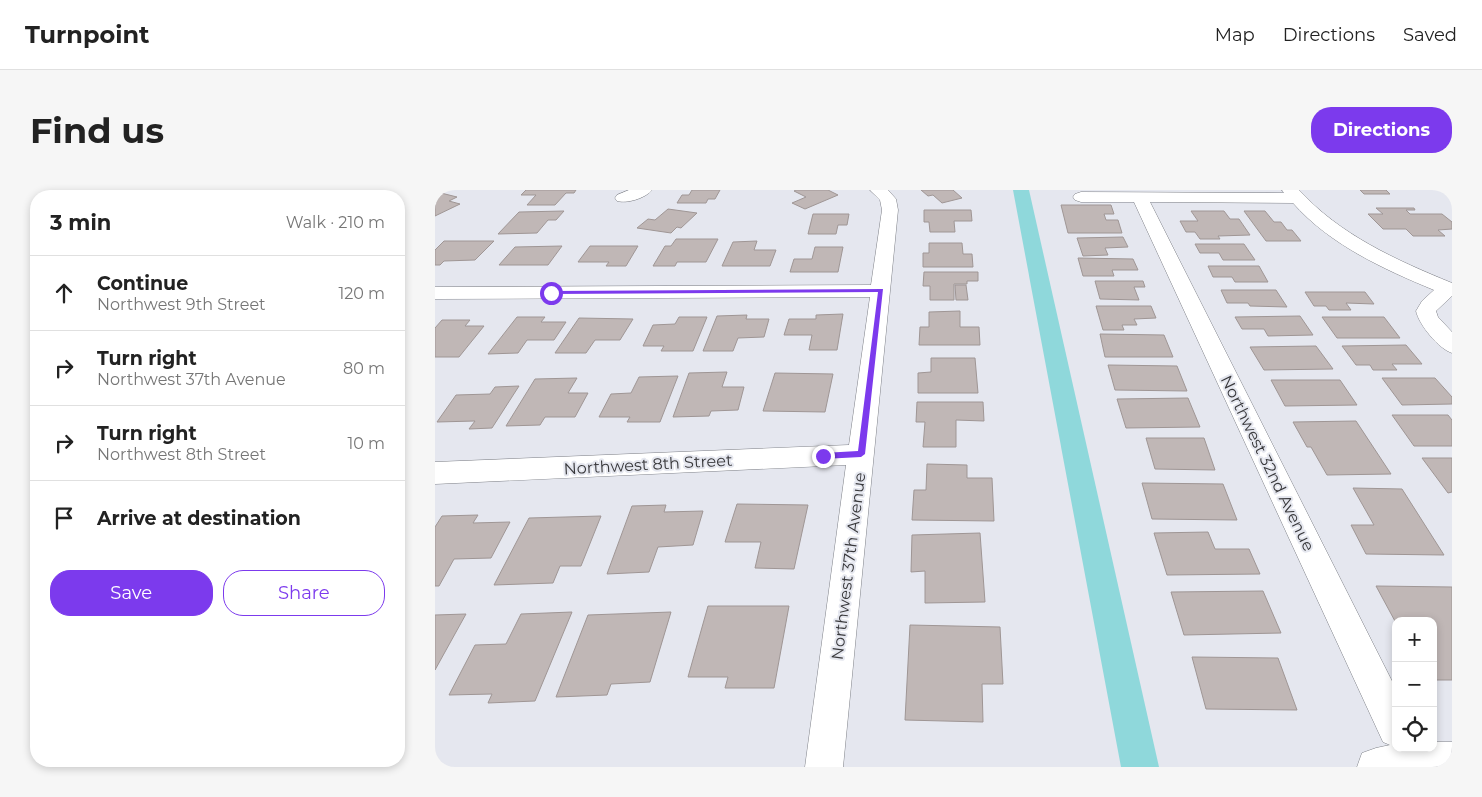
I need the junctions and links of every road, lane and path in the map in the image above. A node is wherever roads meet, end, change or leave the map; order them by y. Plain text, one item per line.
1 (644, 190) edge
2 (878, 190) edge
3 (1293, 194) edge
4 (1081, 197) dead end
5 (623, 198) dead end
6 (1140, 198) junction
7 (1450, 289) edge
8 (881, 291) junction
9 (435, 293) edge
10 (1452, 346) edge
11 (861, 454) junction
12 (435, 473) edge
13 (1392, 740) edge
14 (1402, 752) edge
15 (1452, 761) edge
16 (824, 767) edge

1 - 5 street
2 - 8 street, Northwest 37th Avenue
3 - 6 street
3 - 7 street
4 - 6 street
6 - 13 street, Northwest 32nd Avenue
7 - 10 street
8 - 9 street
8 - 11 street, Northwest 37th Avenue
11 - 12 street, Northwest 8th Street
11 - 16 street, Northwest 37th Avenue
14 - 15 street

